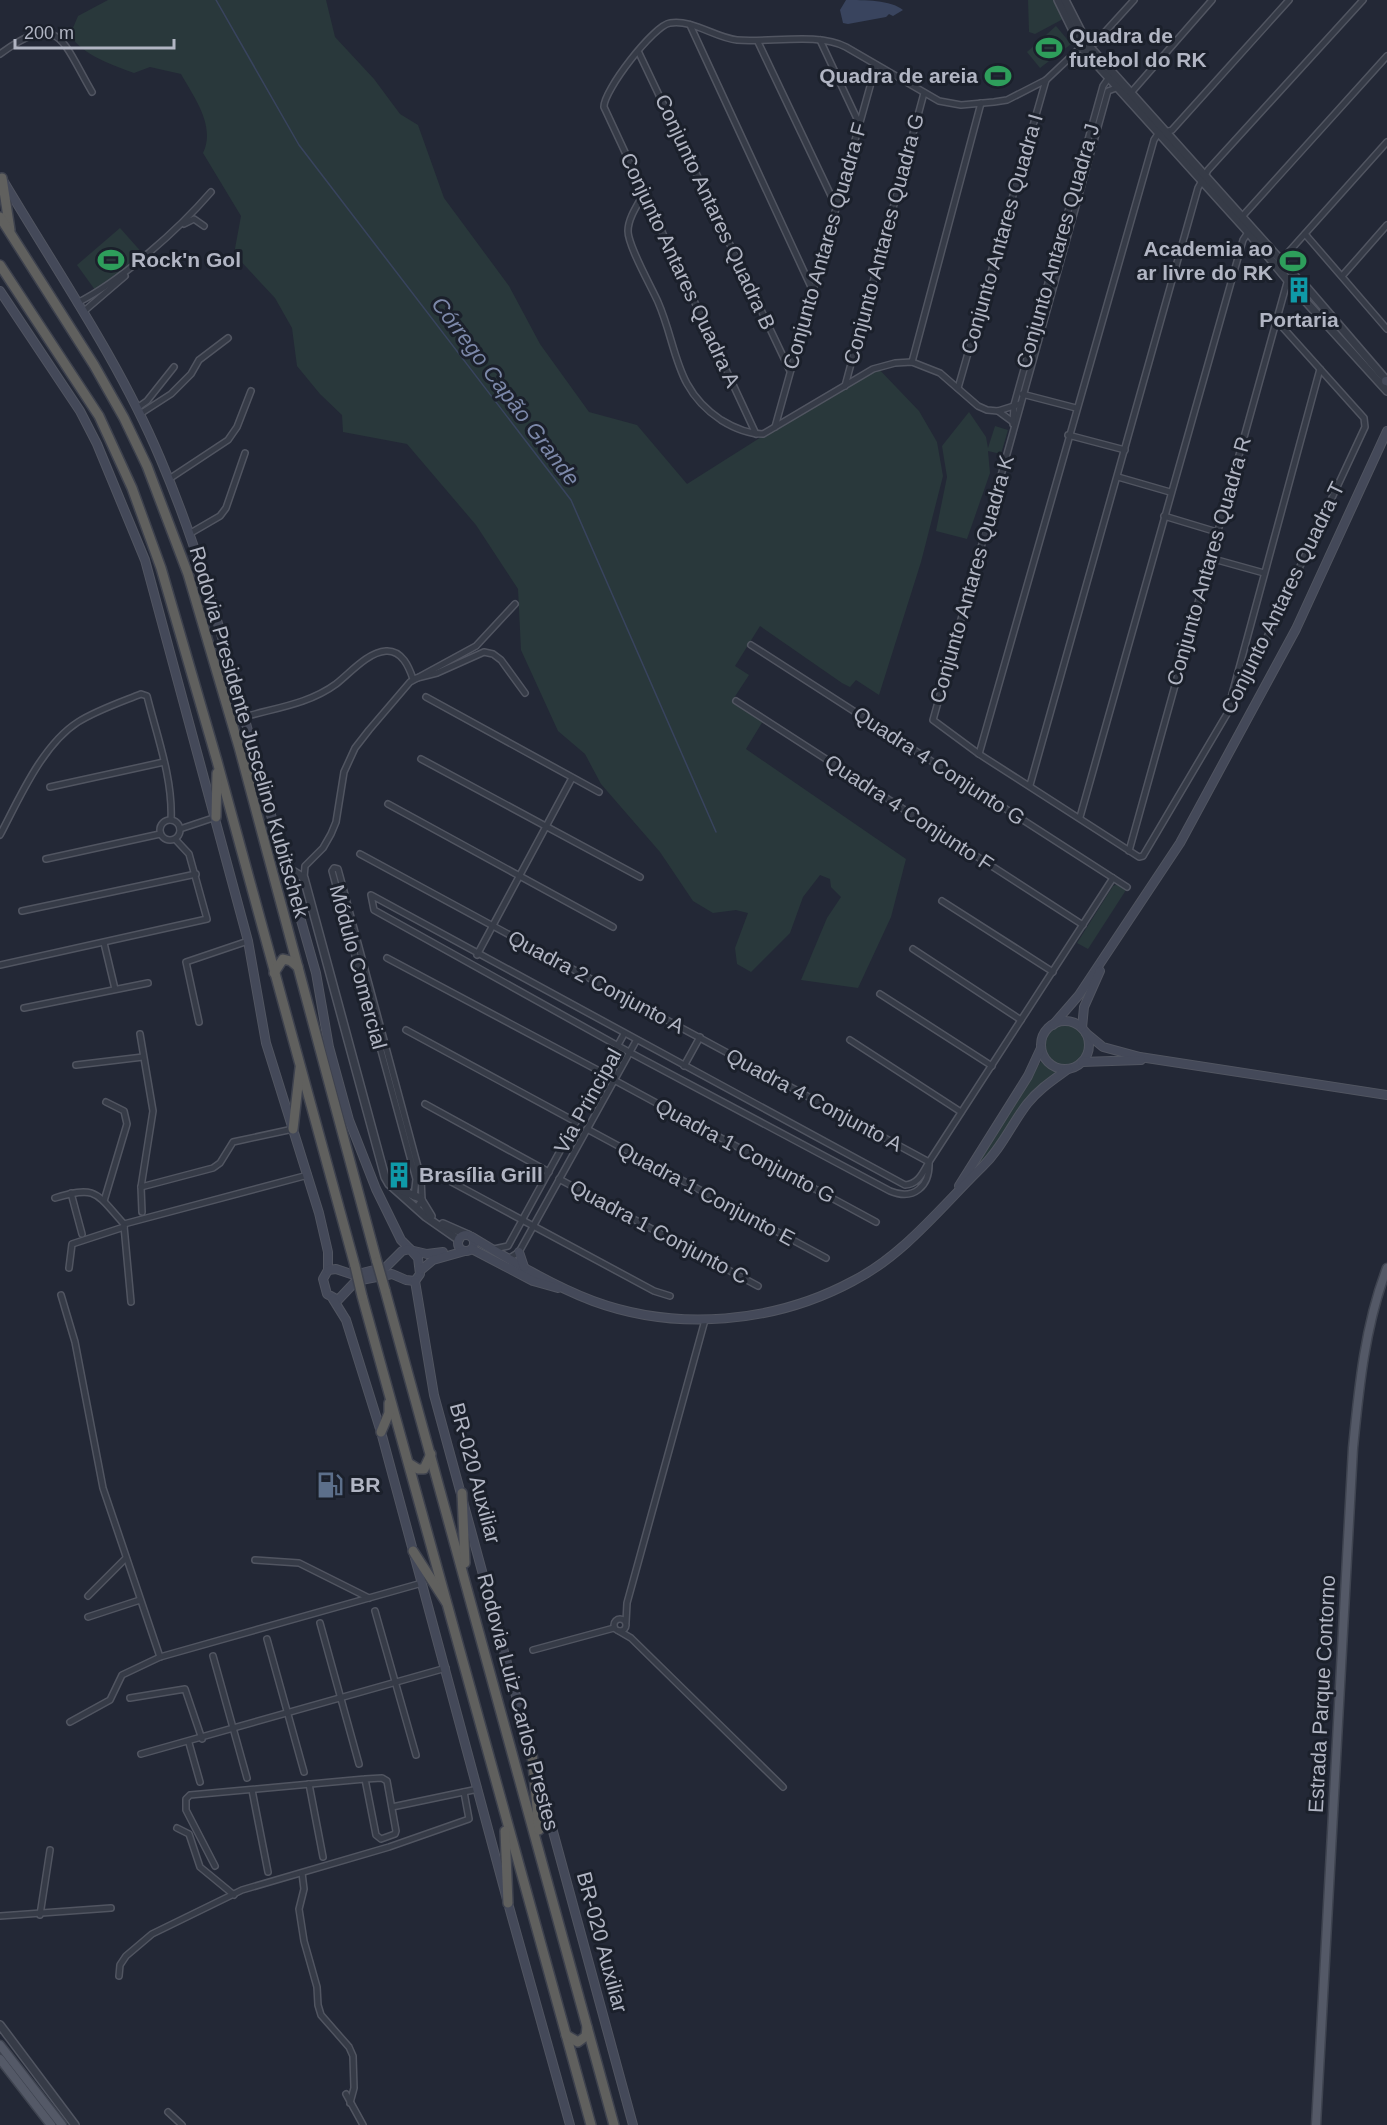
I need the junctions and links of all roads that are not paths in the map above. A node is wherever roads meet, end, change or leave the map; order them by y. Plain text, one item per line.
1 (1134, 0) edge
2 (1212, 0) edge
3 (1289, 0) edge
4 (1363, 0) edge
5 (1061, 1) edge
6 (690, 25) junction
7 (820, 40) junction
8 (758, 42) junction
9 (1084, 46) junction
10 (639, 52) junction
11 (0, 54) edge
12 (1387, 56) edge
13 (876, 65) junction
14 (1110, 76) junction
15 (1046, 80) junction
16 (1116, 88) junction
17 (92, 92) dead end
18 (924, 93) junction
19 (1129, 96) junction
20 (981, 104) junction
21 (859, 123) junction
22 (1161, 132) junction
23 (1387, 142) edge
24 (1084, 168) junction
25 (1, 177) edge
26 (1203, 178) junction
27 (211, 192) dead end
28 (644, 193) junction
29 (836, 206) junction
30 (0, 217) edge
31 (1240, 219) junction
32 (1387, 225) edge
33 (204, 226) dead end
34 (1250, 229) junction
35 (1305, 234) junction
36 (11, 236) junction
37 (1279, 263) junction
38 (0, 265) edge
39 (1343, 275) junction
40 (1291, 276) junction
41 (812, 289) junction
42 (0, 291) edge
43 (77, 303) junction
44 (1323, 307) junction
45 (83, 312) junction
46 (1316, 313) junction
47 (1329, 314) junction
48 (1379, 318) junction
49 (1387, 319) edge
50 (1322, 320) junction
51 (1277, 321) junction
52 (1386, 327) edge
53 (228, 338) dead end
54 (1359, 354) junction
55 (912, 362) junction
56 (174, 367) dead end
57 (1320, 369) junction
58 (790, 371) junction
59 (1387, 381) edge
60 (845, 386) junction
61 (958, 388) junction
62 (251, 391) dead end
63 (1387, 392) edge
64 (1020, 393) junction
65 (1017, 405) junction
66 (1076, 408) junction
67 (138, 411) junction
68 (998, 411) junction
69 (1014, 423) junction
70 (775, 428) junction
71 (1387, 431) edge
72 (756, 434) junction
73 (1068, 435) junction
74 (1387, 439) edge
75 (1125, 450) junction
76 (245, 453) dead end
77 (1377, 455) junction
78 (1118, 477) junction
79 (169, 479) junction
80 (1170, 492) junction
81 (1164, 516) junction
82 (1217, 532) junction
83 (189, 534) junction
84 (1210, 558) junction
85 (1264, 573) junction
86 (514, 604) dead end
87 (751, 645) dead end
88 (1236, 675) junction
89 (413, 679) junction
90 (1247, 680) junction
91 (525, 693) dead end
92 (426, 697) dead end
93 (736, 700) dead end
94 (1226, 716) junction
95 (244, 717) junction
96 (239, 747) junction
97 (979, 754) junction
98 (421, 759) dead end
99 (217, 761) junction
100 (164, 762) junction
101 (572, 778) junction
102 (1030, 785) junction
103 (50, 787) dead end
104 (599, 792) dead end
105 (388, 804) dead end
106 (270, 811) junction
107 (216, 817) junction
108 (1080, 817) junction
109 (171, 820) junction
110 (546, 827) junction
111 (180, 829) junction
112 (160, 834) junction
113 (0, 836) edge
114 (175, 839) junction
115 (1129, 851) junction
116 (360, 854) dead end
117 (46, 859) dead end
118 (286, 867) junction
119 (196, 874) junction
120 (519, 877) junction
121 (640, 877) dead end
122 (304, 878) junction
123 (1113, 878) junction
124 (1127, 887) dead end
125 (942, 901) dead end
126 (22, 911) dead end
127 (1083, 925) junction
128 (492, 926) junction
129 (613, 927) dead end
130 (248, 941) junction
131 (104, 943) junction
132 (359, 945) junction
133 (461, 946) junction
134 (1113, 946) junction
135 (352, 947) junction
136 (913, 949) dead end
137 (477, 955) junction
138 (455, 957) junction
139 (387, 958) dead end
140 (326, 959) junction
141 (0, 965) edge
142 (298, 967) junction
143 (1053, 972) junction
144 (274, 973) junction
145 (316, 973) junction
146 (148, 983) dead end
147 (115, 990) junction
148 (880, 994) dead end
149 (561, 1000) junction
150 (372, 1006) junction
151 (24, 1008) dead end
152 (555, 1011) junction
153 (1021, 1020) junction
154 (199, 1022) dead end
155 (1053, 1025) junction
156 (406, 1030) dead end
157 (1084, 1031) junction
158 (140, 1034) dead end
159 (624, 1034) junction
160 (699, 1037) junction
161 (850, 1040) dead end
162 (636, 1041) junction
163 (618, 1045) junction
164 (1041, 1048) junction
165 (630, 1052) junction
166 (612, 1055) junction
167 (143, 1057) junction
168 (1161, 1060) junction
169 (300, 1062) junction
170 (624, 1062) junction
171 (1082, 1062) junction
172 (76, 1065) dead end
173 (684, 1066) junction
174 (992, 1066) junction
175 (1068, 1069) junction
176 (603, 1073) junction
177 (696, 1073) junction
178 (614, 1080) junction
179 (690, 1084) junction
180 (1368, 1093) junction
181 (1387, 1095) edge
182 (1387, 1100) edge
183 (106, 1102) dead end
184 (425, 1104) dead end
185 (581, 1112) junction
186 (961, 1112) junction
187 (593, 1118) junction
188 (576, 1122) junction
189 (293, 1129) junction
190 (587, 1129) junction
191 (560, 1151) junction
192 (572, 1157) junction
193 (853, 1158) junction
194 (929, 1162) junction
195 (848, 1169) junction
196 (549, 1172) junction
197 (309, 1174) junction
198 (418, 1179) junction
199 (446, 1179) dead end
200 (559, 1179) junction
201 (141, 1186) junction
202 (393, 1188) junction
203 (71, 1193) junction
204 (415, 1194) junction
205 (55, 1198) dead end
206 (950, 1198) junction
207 (422, 1200) junction
208 (104, 1202) junction
209 (414, 1205) junction
210 (142, 1212) dead end
211 (522, 1221) junction
212 (876, 1222) dead end
213 (124, 1226) junction
214 (533, 1227) junction
215 (82, 1233) dead end
216 (470, 1236) junction
217 (464, 1246) junction
218 (491, 1249) junction
219 (412, 1250) junction
220 (519, 1252) junction
221 (826, 1258) dead end
222 (508, 1259) junction
223 (499, 1262) junction
224 (524, 1267) junction
225 (69, 1268) dead end
226 (1387, 1268) edge
227 (328, 1270) junction
228 (421, 1270) junction
229 (415, 1281) junction
230 (758, 1286) dead end
231 (385, 1290) joint
232 (571, 1291) junction
233 (61, 1295) dead end
234 (362, 1296) joint
235 (670, 1296) dead end
236 (333, 1299) junction
237 (131, 1302) dead end
238 (705, 1320) junction
239 (388, 1389) junction
240 (381, 1432) junction
241 (431, 1454) junction
242 (410, 1464) junction
243 (462, 1493) junction
244 (413, 1551) junction
245 (126, 1558) junction
246 (255, 1560) dead end
247 (466, 1581) junction
248 (422, 1583) junction
249 (88, 1596) dead end
250 (369, 1598) junction
251 (140, 1600) junction
252 (627, 1604) junction
253 (450, 1610) junction
254 (375, 1611) dead end
255 (88, 1617) dead end
256 (616, 1620) junction
257 (320, 1623) dead end
258 (626, 1624) junction
259 (617, 1629) junction
260 (631, 1638) junction
261 (267, 1640) dead end
262 (533, 1650) dead end
263 (213, 1656) dead end
264 (160, 1657) junction
265 (446, 1668) junction
266 (397, 1683) junction
267 (130, 1698) dead end
268 (341, 1699) junction
269 (288, 1714) junction
270 (70, 1722) dead end
271 (233, 1729) junction
272 (202, 1738) junction
273 (189, 1743) junction
274 (532, 1753) junction
275 (141, 1754) dead end
276 (416, 1755) dead end
277 (359, 1764) dead end
278 (304, 1772) dead end
279 (247, 1778) dead end
280 (365, 1779) junction
281 (200, 1782) dead end
282 (309, 1784) junction
283 (783, 1787) dead end
284 (478, 1789) junction
285 (252, 1790) junction
286 (464, 1792) junction
287 (392, 1807) junction
288 (504, 1814) junction
289 (177, 1828) dead end
290 (50, 1850) dead end
291 (541, 1854) junction
292 (323, 1857) dead end
293 (215, 1866) dead end
294 (268, 1872) dead end
295 (302, 1873) junction
296 (234, 1894) junction
297 (508, 1904) junction
298 (111, 1908) dead end
299 (40, 1915) junction
300 (0, 1916) edge
301 (119, 1976) dead end
302 (588, 2024) junction
303 (0, 2025) edge
304 (566, 2035) junction
305 (0, 2044) edge
306 (0, 2059) edge
307 (346, 2094) dead end
308 (350, 2103) junction
309 (168, 2112) dead end
310 (51, 2125) edge
311 (62, 2125) edge
312 (75, 2125) edge
313 (182, 2125) edge
314 (363, 2125) edge
315 (570, 2125) edge
316 (591, 2125) edge
317 (614, 2125) edge
318 (633, 2125) edge
319 (1316, 2125) edge

1 - 9 street
2 - 19 street
3 - 22 street
4 - 26 street
5 - 9 street
6 - 8 street
6 - 10 street
6 - 41 street
7 - 8 street
7 - 13 street
7 - 21 street
8 - 29 street
9 - 14 street
9 - 15 street
10 - 28 street, Conjunto Antares Quadra A
10 - 58 street, Conjunto Antares Quadra B
11 - 17 street
12 - 31 street
13 - 18 street
13 - 21 street, Conjunto Antares Quadra F
14 - 16 street
14 - 19 street
14 - 24 street, Conjunto Antares Quadra J
15 - 20 street
15 - 61 street, Conjunto Antares Quadra I
16 - 19 street
16 - 24 street, Conjunto Antares Quadra J
18 - 20 street
18 - 60 street, Conjunto Antares Quadra G
19 - 22 street
20 - 55 street
21 - 29 street, Conjunto Antares Quadra F
22 - 26 street
22 - 66 street
23 - 35 street
24 - 64 street, Conjunto Antares Quadra J
25 - 36 highway
25 - 43 main road
26 - 31 street
26 - 75 street
27 - 43 street
28 - 72 street, Conjunto Antares Quadra A
28 - 72 street
29 - 41 street, Conjunto Antares Quadra F
30 - 36 highway, Rodovia Presidente Juscelino Kubitschek
31 - 34 street
32 - 39 street
33 - 45 street
34 - 37 street
34 - 80 street
35 - 37 street
35 - 39 street
36 - 96 highway, Rodovia Presidente Juscelino Kubitschek
37 - 40 street
38 - 99 highway, Rodovia Presidente Juscelino Kubitschek
39 - 48 street
40 - 44 street
40 - 46 street
40 - 51 street, Conjunto Antares Quadra R
41 - 58 street, Conjunto Antares Quadra F
42 - 107 main road
43 - 45 main road
44 - 46 street
44 - 47 street
45 - 67 main road
46 - 50 street
47 - 50 street
47 - 54 street
48 - 49 street
48 - 52 street
50 - 54 street
51 - 57 street
51 - 82 street, Conjunto Antares Quadra R
53 - 67 street
54 - 59 street
54 - 63 street
55 - 60 street
55 - 61 street
56 - 67 street
57 - 85 street
57 - 90 street, Conjunto Antares Quadra T
58 - 70 street, Conjunto Antares Quadra F
60 - 70 street
61 - 68 street
62 - 79 street
64 - 65 street, Conjunto Antares Quadra J
64 - 66 street
65 - 68 street
65 - 69 street, Conjunto Antares Quadra J
66 - 73 street
67 - 79 main road
68 - 69 street
69 - 97 street, Conjunto Antares Quadra K
70 - 72 street
71 - 77 main road
73 - 75 street
73 - 97 street
74 - 77 main road
75 - 78 street
76 - 83 street
77 - 134 main road
78 - 80 street
78 - 102 street
79 - 83 main road
80 - 81 street
81 - 82 street
81 - 108 street
82 - 84 street, Conjunto Antares Quadra R
83 - 95 main road
84 - 85 street
84 - 115 street, Conjunto Antares Quadra R
85 - 88 street
86 - 89 street
87 - 123 street, Quadra 4 Conjunto G
88 - 90 street
88 - 94 street
89 - 91 street
89 - 95 street
89 - 122 street
90 - 94 street, Conjunto Antares Quadra T
92 - 101 street
93 - 127 street, Quadra 4 Conjunto F
94 - 115 street, Conjunto Antares Quadra T
95 - 106 main road
96 - 106 highway
96 - 142 highway, Rodovia Presidente Juscelino Kubitschek
97 - 102 street
98 - 110 street
99 - 107 highway
99 - 144 highway, Rodovia Presidente Juscelino Kubitschek
100 - 103 street
100 - 109 street
100 - 113 street
101 - 104 street
101 - 110 street
102 - 108 street
105 - 120 street
106 - 118 main road
107 - 111 street
107 - 130 main road
108 - 115 street
109 - 111 street
109 - 112 street
110 - 120 street
110 - 121 street
111 - 114 street
112 - 114 street
112 - 117 street
114 - 119 street
116 - 128 street, Quadra 2 Conjunto A
118 - 122 street, Módulo Comercial
118 - 145 main road
119 - 126 street
119 - 131 street
120 - 128 street
120 - 129 street
122 - 140 street, Módulo Comercial
123 - 124 street, Quadra 4 Conjunto G
123 - 127 street
125 - 143 street
127 - 143 street
128 - 137 street
128 - 160 street, Quadra 2 Conjunto A
130 - 154 street
130 - 189 main road
131 - 141 street
131 - 147 street
132 - 135 street
132 - 135 street, Módulo Comercial
132 - 150 street, Módulo Comercial
133 - 137 street
133 - 138 street
133 - 138 street
134 - 155 main road
134 - 157 main road
135 - 150 street, Módulo Comercial
136 - 153 street
137 - 149 street
138 - 152 street
139 - 176 street
140 - 145 street, Módulo Comercial
140 - 202 street, Módulo Comercial
142 - 144 highway
142 - 231 highway, Rodovia Presidente Juscelino Kubitschek, bridge
143 - 153 street
144 - 169 highway, Rodovia Presidente Juscelino Kubitschek
145 - 219 main road
146 - 147 street
147 - 151 street
148 - 174 street
149 - 152 street
149 - 159 street
150 - 198 street, Módulo Comercial
152 - 163 street
153 - 174 street
155 - 157 main road
155 - 164 main road
156 - 188 street
157 - 168 main road
157 - 171 main road
158 - 167 street
159 - 162 street
159 - 163 street, Via Principal
160 - 173 street
160 - 194 street, Quadra 4 Conjunto A
161 - 186 street
162 - 165 street, Via Principal
162 - 173 street
163 - 165 street
163 - 166 street, Via Principal
164 - 175 main road
164 - 206 main road
165 - 170 street, Via Principal
165 - 179 street
166 - 170 street
166 - 176 street, Via Principal
167 - 172 street
167 - 201 street
168 - 171 main road
168 - 180 main road
169 - 189 highway
169 - 234 highway, Rodovia Presidente Juscelino Kubitschek, bridge
170 - 178 street, Via Principal
171 - 175 main road
173 - 177 street
174 - 186 street
175 - 206 main road
176 - 185 street, Via Principal
177 - 179 street
177 - 193 street
178 - 187 street, Via Principal
178 - 212 street, Quadra 1 Conjunto G
179 - 195 street
180 - 181 main road
180 - 182 main road
183 - 208 street
184 - 196 street
185 - 187 street
185 - 188 street, Via Principal
186 - 194 street
187 - 190 street, Via Principal
188 - 191 street, Via Principal
189 - 197 main road
189 - 201 street
190 - 192 street, Via Principal
190 - 221 street, Quadra 1 Conjunto E
191 - 192 street
191 - 196 street, Via Principal
192 - 200 street, Via Principal
193 - 194 street
193 - 195 street
194 - 195 street
196 - 211 street, Via Principal
197 - 213 street
197 - 227 main road
198 - 204 street, Módulo Comercial
198 - 207 street, Módulo Comercial
199 - 211 street
200 - 214 street, Via Principal
200 - 230 street, Quadra 1 Conjunto C
201 - 210 street
202 - 204 street
202 - 209 street, Módulo Comercial
203 - 205 street
203 - 208 street
203 - 215 street
204 - 207 street
204 - 209 street, Módulo Comercial
206 - 238 main road
207 - 209 street
207 - 216 street
208 - 213 street
209 - 217 street, Módulo Comercial
211 - 214 street
211 - 218 street, Via Principal
213 - 225 street
213 - 237 street
214 - 220 street, Via Principal
214 - 235 street
216 - 217 main road
216 - 217 main road
216 - 218 main road
217 - 219 main road
217 - 223 main road
217 - 228 main road
218 - 222 main road
219 - 227 main road
219 - 228 main road
220 - 222 street, Via Principal
220 - 224 main road
222 - 223 main road
222 - 224 main road
223 - 232 main road
224 - 232 main road
226 - 319 main road, Estrada Parque Contorno
227 - 236 main road
228 - 229 main road
229 - 236 main road
229 - 243 main road, BR-020 Auxiliar
231 - 241 highway, Rodovia Luiz Carlos Prestes
232 - 238 main road
233 - 245 street
234 - 239 highway, Rodovia Luiz Carlos Prestes
236 - 240 main road
238 - 252 street
239 - 240 highway
239 - 242 highway, Rodovia Luiz Carlos Prestes
240 - 244 main road
241 - 242 highway
241 - 247 highway, Rodovia Luiz Carlos Prestes
242 - 253 highway, Rodovia Luiz Carlos Prestes
243 - 247 highway
243 - 274 main road, BR-020 Auxiliar
244 - 248 main road
244 - 253 highway
245 - 249 street
245 - 251 street
246 - 250 street
247 - 291 highway, Rodovia Luiz Carlos Prestes
248 - 250 street
248 - 265 main road
250 - 264 street
251 - 255 street
251 - 264 street
252 - 256 street
252 - 258 street
253 - 288 highway, Rodovia Luiz Carlos Prestes
254 - 266 street
256 - 258 street
256 - 259 street
257 - 268 street
258 - 259 street
258 - 260 street
259 - 260 street
259 - 262 street
260 - 283 street
261 - 269 street
263 - 271 street
264 - 270 street
265 - 266 street
265 - 284 main road
266 - 268 street
266 - 276 street
267 - 272 street
268 - 269 street
268 - 277 street
269 - 271 street
269 - 278 street
271 - 272 street
271 - 279 street
272 - 273 street
273 - 275 street
273 - 281 street
274 - 291 highway
274 - 318 main road, BR-020 Auxiliar
280 - 282 street
280 - 287 street
280 - 287 street
282 - 285 street
282 - 292 street
284 - 286 street
284 - 297 main road
285 - 293 street
285 - 294 street
286 - 287 street
286 - 295 street
288 - 297 highway
288 - 304 highway, Rodovia Luiz Carlos Prestes
289 - 296 street
290 - 299 street
291 - 302 highway, Rodovia Luiz Carlos Prestes
295 - 296 street
295 - 308 street
296 - 301 street
297 - 315 main road
298 - 299 street
299 - 300 street
302 - 304 highway
302 - 317 highway, Rodovia Luiz Carlos Prestes
303 - 312 street
304 - 316 highway, Rodovia Luiz Carlos Prestes
305 - 311 main road
306 - 310 main road
307 - 308 street
308 - 314 street
309 - 313 street

